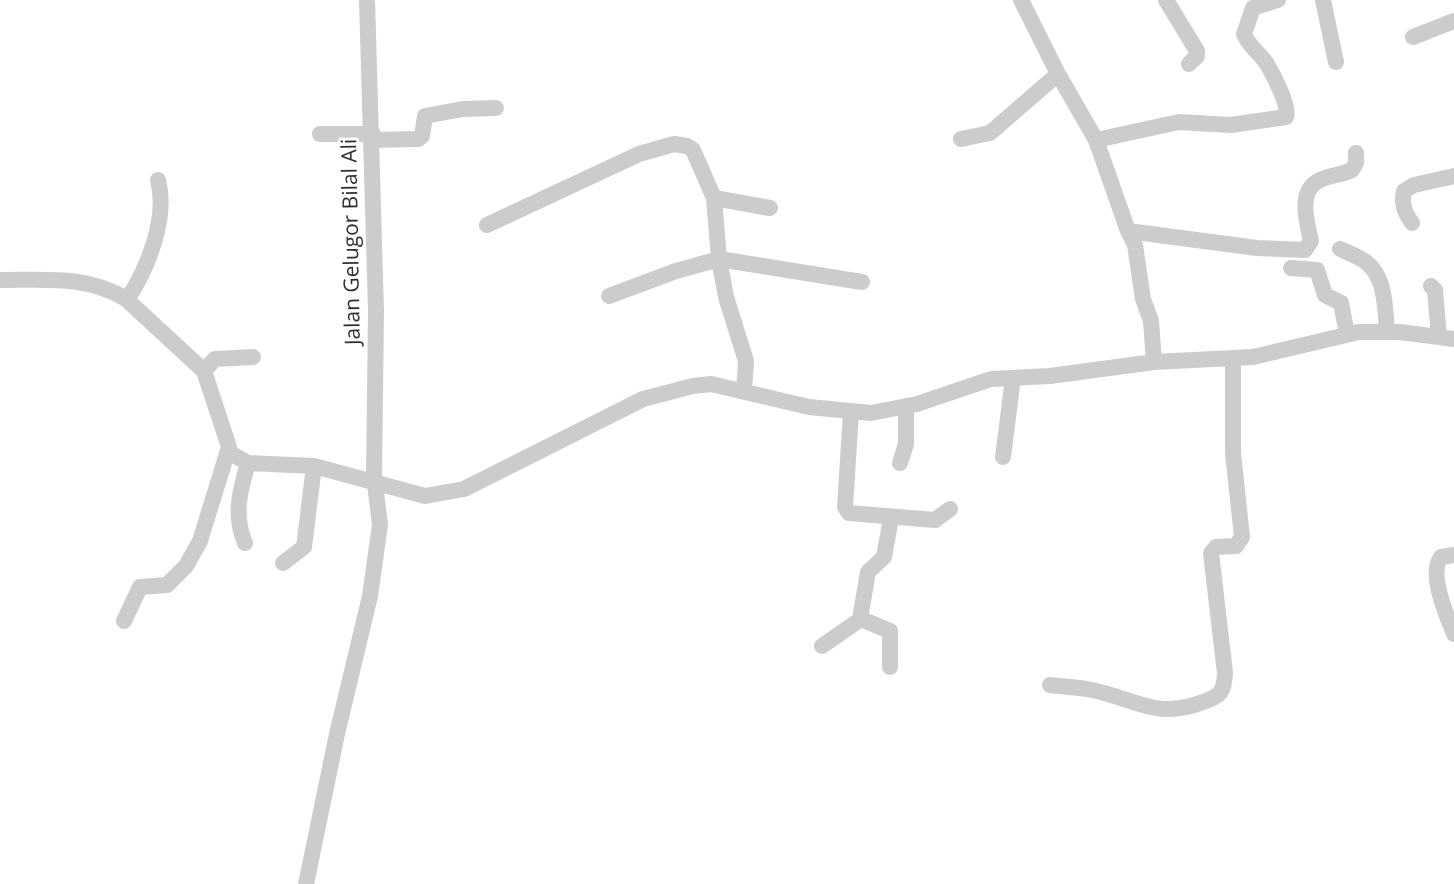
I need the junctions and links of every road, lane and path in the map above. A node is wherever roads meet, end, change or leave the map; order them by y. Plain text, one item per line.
1 (367, 0) edge
2 (1021, 0) edge
3 (1166, 0) edge
4 (1278, 0) edge
5 (1323, 0) edge
6 (1454, 21) edge
7 (1413, 37) dead end
8 (1336, 62) dead end
9 (1189, 64) dead end
10 (1058, 74) junction
11 (495, 108) dead end
12 (320, 134) dead end
13 (374, 138) junction
14 (961, 139) dead end
15 (1096, 140) junction
16 (1356, 153) dead end
17 (1454, 176) edge
18 (158, 180) dead end
19 (714, 198) junction
20 (770, 208) dead end
21 (1412, 223) dead end
22 (487, 225) dead end
23 (1128, 231) junction
24 (1340, 249) dead end
25 (719, 259) junction
26 (1291, 267) dead end
27 (0, 280) edge
28 (862, 282) dead end
29 (1431, 286) dead end
30 (609, 296) dead end
31 (127, 300) junction
32 (1387, 331) junction
33 (1347, 334) junction
34 (1447, 338) edge
35 (253, 357) dead end
36 (1233, 359) junction
37 (1154, 362) junction
38 (204, 371) junction
39 (1013, 378) junction
40 (744, 391) junction
41 (906, 407) junction
42 (851, 412) junction
43 (228, 452) junction
44 (1003, 457) dead end
45 (248, 463) junction
46 (900, 463) dead end
47 (314, 466) junction
48 (378, 484) junction
49 (951, 509) dead end
50 (891, 518) junction
51 (245, 543) dead end
52 (1454, 555) edge
53 (283, 563) dead end
54 (861, 619) junction
55 (124, 621) dead end
56 (1454, 634) edge
57 (822, 646) dead end
58 (890, 667) dead end
59 (1050, 686) dead end
60 (306, 884) edge

1 - 13 street, Jalan Gelugor Bilal Ali
2 - 10 street
3 - 9 street
4 - 15 street
5 - 8 street
6 - 7 street
10 - 14 street
10 - 15 street
11 - 13 street
12 - 13 street
13 - 48 street, Jalan Gelugor Bilal Ali
15 - 23 street
16 - 23 street
17 - 21 street
18 - 31 street
19 - 20 street
19 - 22 street
19 - 25 street
23 - 37 street
24 - 32 street
25 - 28 street
25 - 30 street
25 - 40 street
26 - 33 street
27 - 31 street
29 - 34 street
31 - 38 street
32 - 33 street
32 - 34 street
33 - 36 street
35 - 38 street
36 - 37 street
36 - 59 street
37 - 39 street
38 - 43 street
39 - 41 street
39 - 44 street
40 - 42 street
40 - 48 street
41 - 42 street
41 - 46 street
42 - 50 street
43 - 45 street
43 - 55 street
45 - 47 street
45 - 51 street
47 - 48 street
47 - 53 street
48 - 60 street, Jalan Gelugor Bilal Ali
49 - 50 street
50 - 54 street
52 - 56 street
54 - 57 street
54 - 58 street

